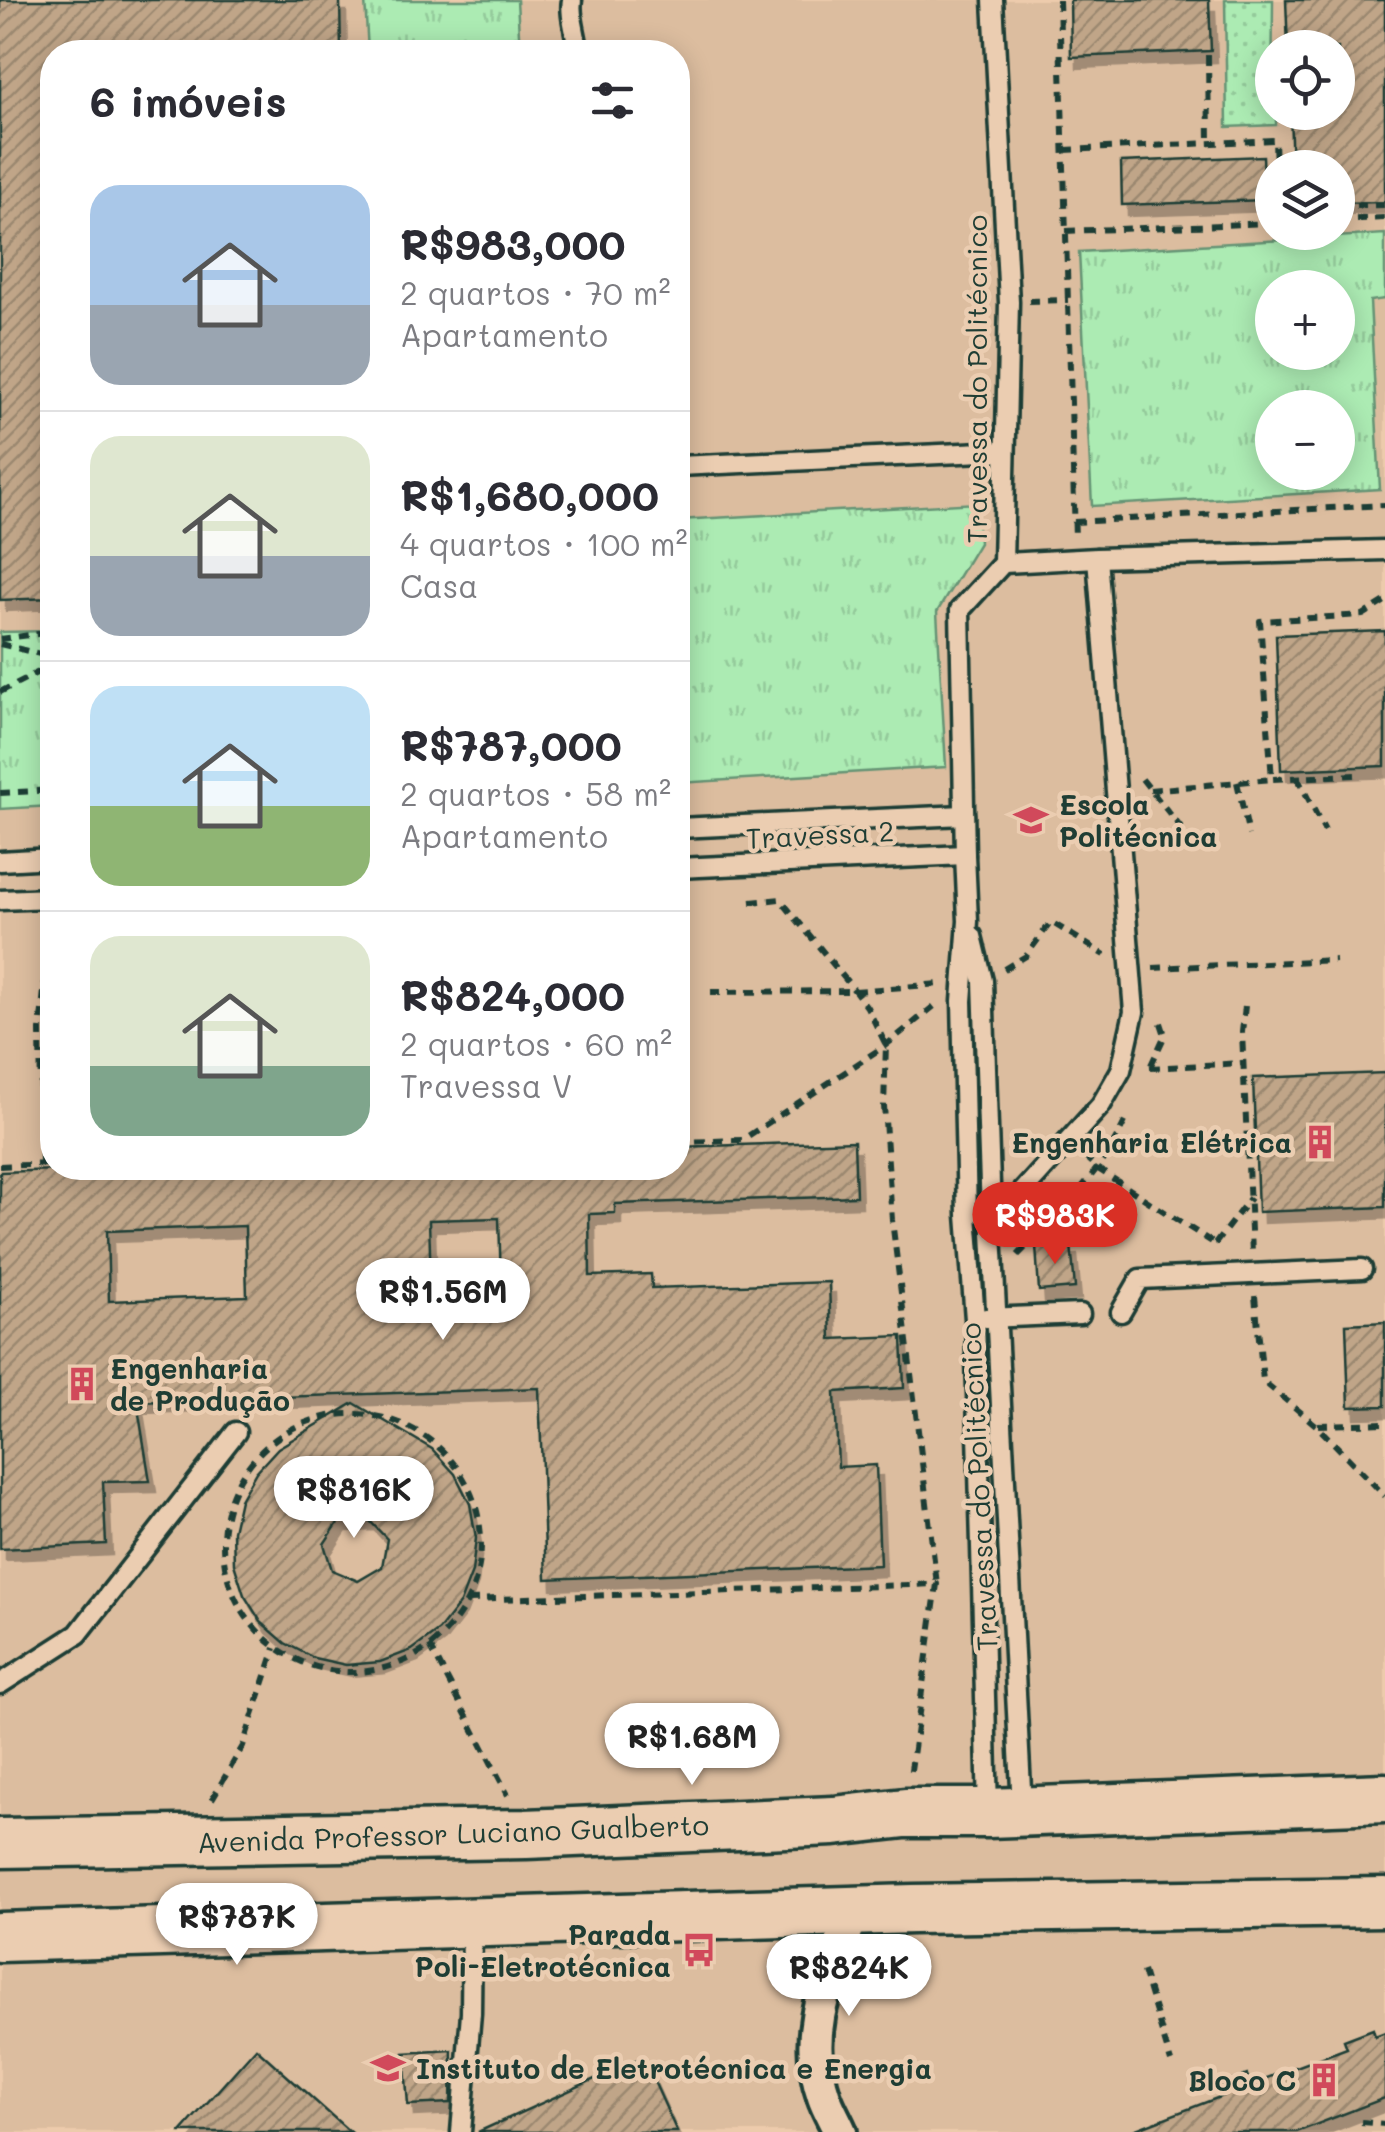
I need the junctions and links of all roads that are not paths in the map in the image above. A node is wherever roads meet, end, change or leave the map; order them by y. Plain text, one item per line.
1 (993, 0) edge
2 (570, 3) edge
3 (568, 40) edge
4 (577, 40) edge
5 (1005, 451) junction
6 (690, 465) edge
7 (1385, 550) edge
8 (1096, 558) junction
9 (1003, 564) junction
10 (964, 815) junction
11 (690, 827) edge
12 (965, 854) junction
13 (40, 859) edge
14 (0, 861) edge
15 (690, 867) edge
16 (40, 898) edge
17 (0, 900) edge
18 (968, 921) junction
19 (991, 1214) junction
20 (967, 1215) junction
21 (1362, 1269) dead end
22 (1120, 1312) dead end
23 (1080, 1314) dead end
24 (975, 1318) junction
25 (997, 1318) junction
26 (236, 1432) dead end
27 (0, 1684) edge
28 (1385, 1798) edge
29 (1005, 1813) junction
30 (0, 1844) edge
31 (1385, 1902) edge
32 (854, 1910) junction
33 (472, 1922) junction
34 (0, 1936) edge
35 (460, 2132) edge
36 (840, 2132) edge

1 - 5 lane, Travessa do Politécnico
2 - 3 lane
2 - 4 lane
5 - 6 lane
5 - 9 lane, Travessa do Politécnico
7 - 8 lane
8 - 9 lane
8 - 19 lane
9 - 10 lane, Travessa do Politécnico
10 - 11 lane, Travessa 2
10 - 12 lane, Travessa do Politécnico
12 - 15 lane, Travessa 2
12 - 18 lane, Travessa do Politécnico
13 - 14 lane
16 - 17 lane
18 - 19 lane, Travessa do Politécnico
18 - 20 lane, Travessa do Politécnico
19 - 20 lane
19 - 25 lane, Travessa do Politécnico
20 - 24 lane, Travessa do Politécnico
21 - 22 lane
23 - 25 lane
24 - 25 lane
24 - 29 lane, Travessa do Politécnico
25 - 29 lane, Travessa do Politécnico
26 - 27 lane
28 - 29 street, Avenida Professor Luciano Gualberto
29 - 30 street, Avenida Professor Luciano Gualberto
31 - 32 street
32 - 33 street
32 - 36 street
33 - 34 street
33 - 35 lane

